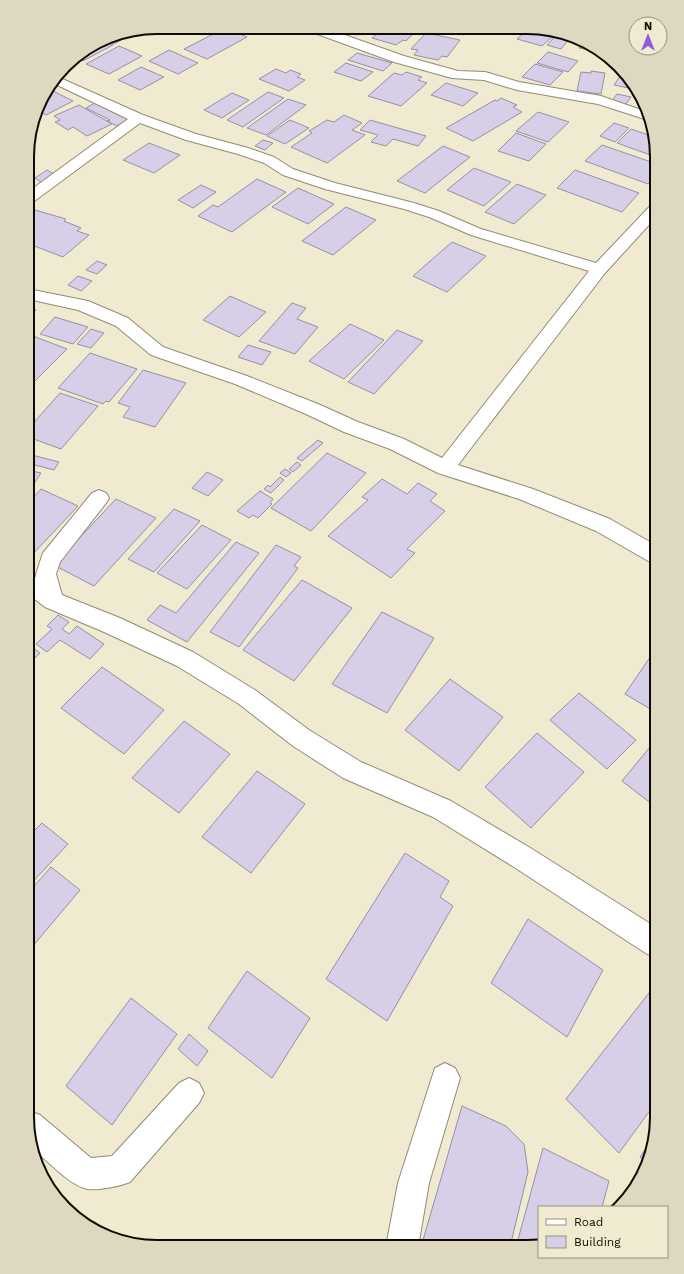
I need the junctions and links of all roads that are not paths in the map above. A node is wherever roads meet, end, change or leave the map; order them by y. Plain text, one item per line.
1 (330, 34) edge
2 (60, 82) edge
3 (641, 114) edge
4 (138, 118) junction
5 (34, 195) edge
6 (650, 214) edge
7 (599, 269) junction
8 (34, 295) edge
9 (445, 468) junction
10 (99, 498) dead end
11 (650, 552) edge
12 (34, 587) edge
13 (53, 601) junction
14 (650, 940) edge
15 (445, 1078) dead end
16 (189, 1093) dead end
17 (35, 1132) edge
18 (403, 1240) edge

1 - 3 street
2 - 4 street
4 - 5 street
4 - 7 street
6 - 7 street
7 - 9 street
8 - 9 street
9 - 11 street
10 - 13 street
12 - 13 street
13 - 14 street
15 - 18 street
16 - 17 street

